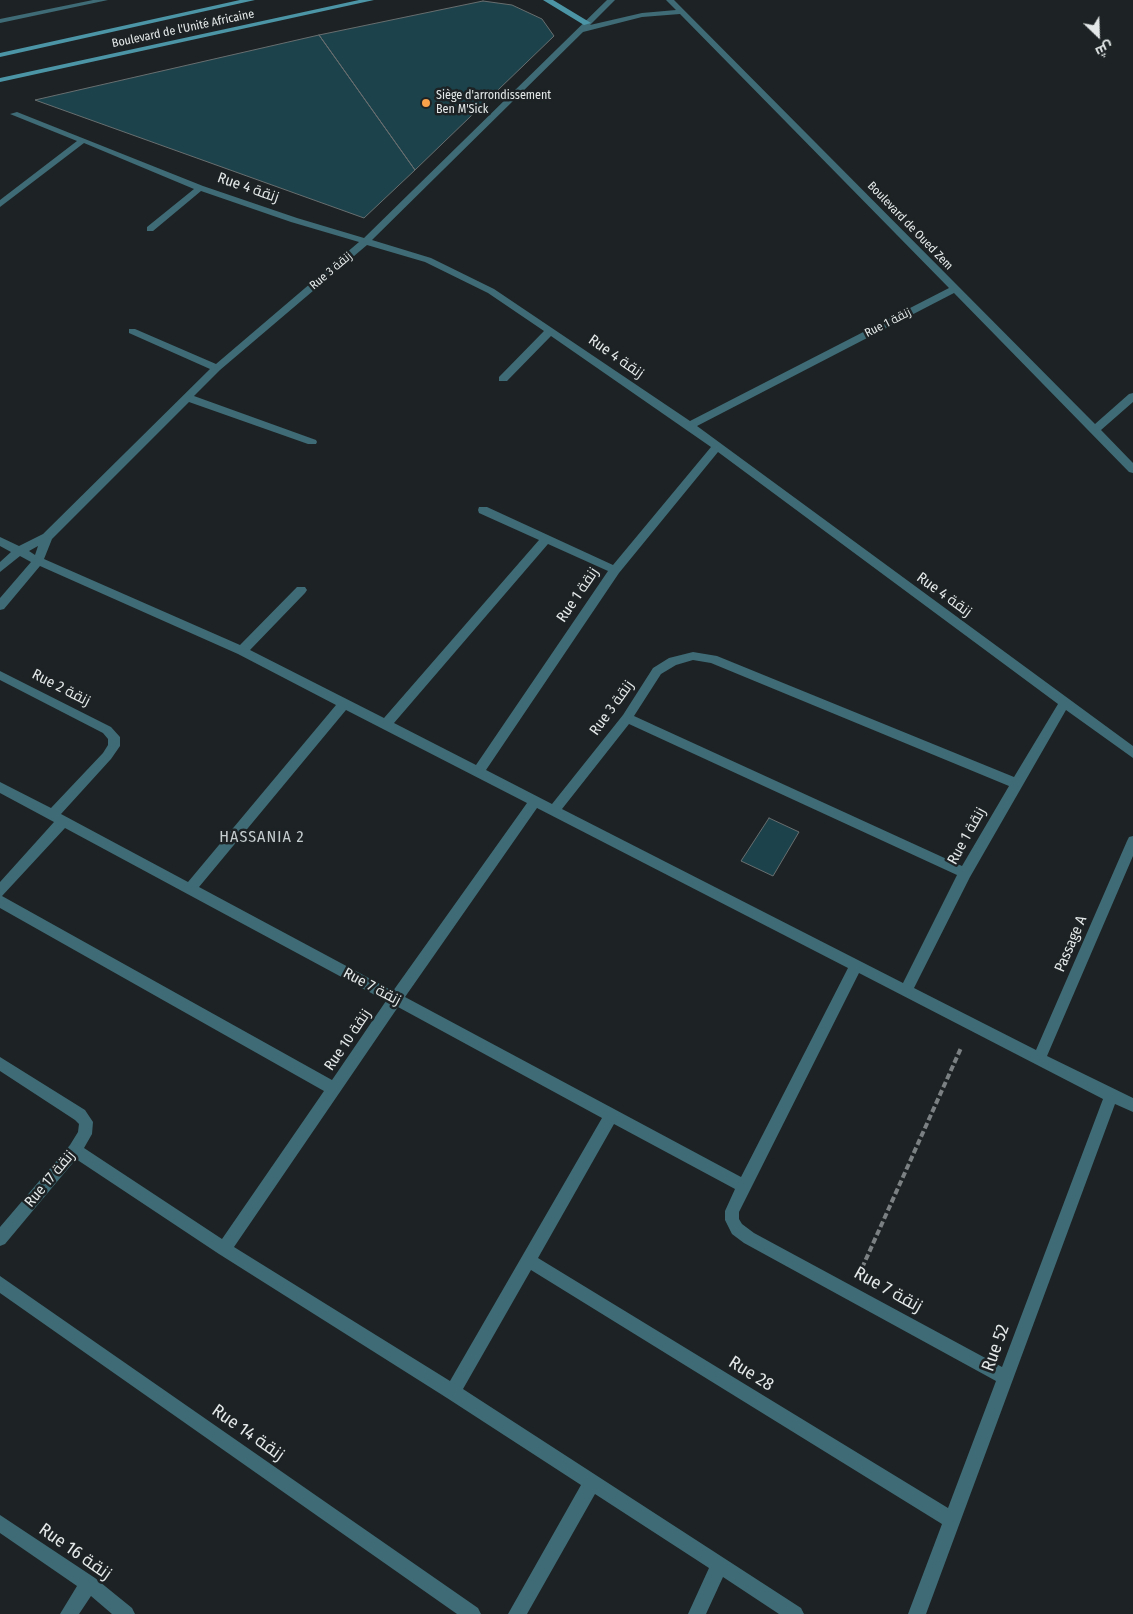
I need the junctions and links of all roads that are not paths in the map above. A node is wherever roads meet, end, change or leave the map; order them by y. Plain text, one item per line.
1 (104, 0) edge
2 (252, 0) edge
3 (370, 0) edge
4 (548, 0) edge
5 (611, 0) edge
6 (670, 0) edge
7 (682, 12) junction
8 (0, 22) edge
9 (584, 27) junction
10 (0, 55) edge
11 (0, 80) edge
12 (14, 114) dead end
13 (83, 140) junction
14 (200, 188) junction
15 (0, 204) edge
16 (150, 229) dead end
17 (366, 241) junction
18 (954, 289) junction
19 (551, 330) junction
20 (132, 331) dead end
21 (217, 368) junction
22 (503, 380) dead end
23 (1133, 396) edge
24 (186, 397) junction
25 (690, 426) junction
26 (1095, 430) junction
27 (312, 442) dead end
28 (718, 447) junction
29 (1133, 469) edge
30 (482, 510) dead end
31 (47, 537) junction
32 (546, 539) junction
33 (0, 540) edge
34 (18, 552) junction
35 (38, 561) junction
36 (0, 568) edge
37 (615, 570) junction
38 (301, 590) dead end
39 (0, 606) edge
40 (242, 651) junction
41 (0, 675) edge
42 (1064, 703) junction
43 (344, 704) junction
44 (627, 718) junction
45 (386, 724) junction
46 (1133, 753) edge
47 (478, 772) junction
48 (1016, 782) junction
49 (0, 787) edge
50 (534, 802) junction
51 (554, 810) junction
52 (58, 818) junction
53 (1133, 841) edge
54 (965, 873) junction
55 (190, 889) junction
56 (0, 890) edge
57 (0, 901) edge
58 (856, 965) junction
59 (906, 990) junction
60 (395, 1000) junction
61 (1039, 1059) junction
62 (1, 1065) edge
63 (334, 1089) junction
64 (1111, 1096) junction
65 (1133, 1105) edge
66 (611, 1116) junction
67 (75, 1150) junction
68 (745, 1187) junction
69 (0, 1239) edge
70 (224, 1248) junction
71 (528, 1260) junction
72 (0, 1284) edge
73 (1006, 1378) junction
74 (454, 1392) junction
75 (592, 1482) junction
76 (953, 1521) junction
77 (0, 1523) edge
78 (719, 1566) junction
79 (89, 1584) junction
80 (68, 1614) edge
81 (126, 1614) edge
82 (472, 1614) edge
83 (517, 1614) edge
84 (697, 1614) edge
85 (795, 1614) edge
86 (917, 1614) edge

1 - 8 street
2 - 10 main road, Boulevard de l'Unité Africaine
3 - 11 main road, Boulevard de l'Unité Africaine
4 - 9 main road
5 - 9 street, Rue 3 زنقة
6 - 7 street, Boulevard de Oued Zem
7 - 9 street
7 - 18 street, Boulevard de Oued Zem
9 - 17 street, Rue 3 زنقة
12 - 13 street, Rue 4 زنقة
13 - 14 street, Rue 4 زنقة
13 - 15 street
14 - 16 street
14 - 17 street, Rue 4 زنقة
17 - 19 street, Rue 4 زنقة
17 - 21 street, Rue 3 زنقة
18 - 25 street, Rue 1 زنقة
18 - 26 street, Boulevard de Oued Zem
19 - 22 street
19 - 25 street, Rue 4 زنقة
20 - 21 street
21 - 24 street, Rue 3 زنقة
23 - 26 street
24 - 27 street
24 - 31 street, Rue 3 زنقة
25 - 28 street, Rue 4 زنقة
26 - 29 street, Boulevard de Oued Zem
28 - 37 street, Rue 1 زنقة
28 - 42 street, Rue 4 زنقة
30 - 32 street
31 - 34 street, Rue 3 زنقة
31 - 35 street, Rue 3 زنقة
32 - 37 street
32 - 45 street
33 - 34 street
34 - 35 street
34 - 36 street, Rue 3 زنقة
35 - 39 street, Rue 3 زنقة
35 - 40 street
37 - 47 street, Rue 1 زنقة
38 - 40 street
40 - 43 street
41 - 52 street, Rue 2 زنقة
42 - 46 street, Rue 4 زنقة
42 - 48 street, Rue 1 زنقة
43 - 45 street
43 - 55 street
44 - 48 street, Rue 3 زنقة
44 - 51 street, Rue 3 زنقة
44 - 54 street
45 - 47 street
47 - 50 street
48 - 54 street, Rue 1 زنقة
49 - 52 street, Rue 7 زنقة
50 - 51 street
50 - 60 street, Rue 10 زنقة
51 - 58 street
52 - 55 street, Rue 7 زنقة
52 - 56 street
53 - 61 street, Passage A
54 - 59 street, Rue 1 زنقة
55 - 60 street, Rue 7 زنقة
57 - 63 street
58 - 59 street
58 - 68 street
59 - 61 street
60 - 63 street, Rue 10 زنقة
60 - 66 street, Rue 7 زنقة
61 - 64 street
62 - 67 street, Rue 17 زنقة
63 - 70 street, Rue 10 زنقة
64 - 65 street
64 - 73 street, Rue 52
66 - 68 street, Rue 7 زنقة
66 - 71 street
67 - 69 street, Rue 17 زنقة
67 - 70 street
68 - 73 street, Rue 7 زنقة
70 - 74 street
71 - 74 street
71 - 76 street, Rue 28
72 - 82 street, Rue 14 زنقة
73 - 76 street, Rue 52
74 - 75 street
75 - 78 street
75 - 83 street
76 - 86 street, Rue 52
77 - 79 street, Rue 16 زنقة
78 - 84 street
78 - 85 street
79 - 80 street
79 - 81 street, Rue 16 زنقة

